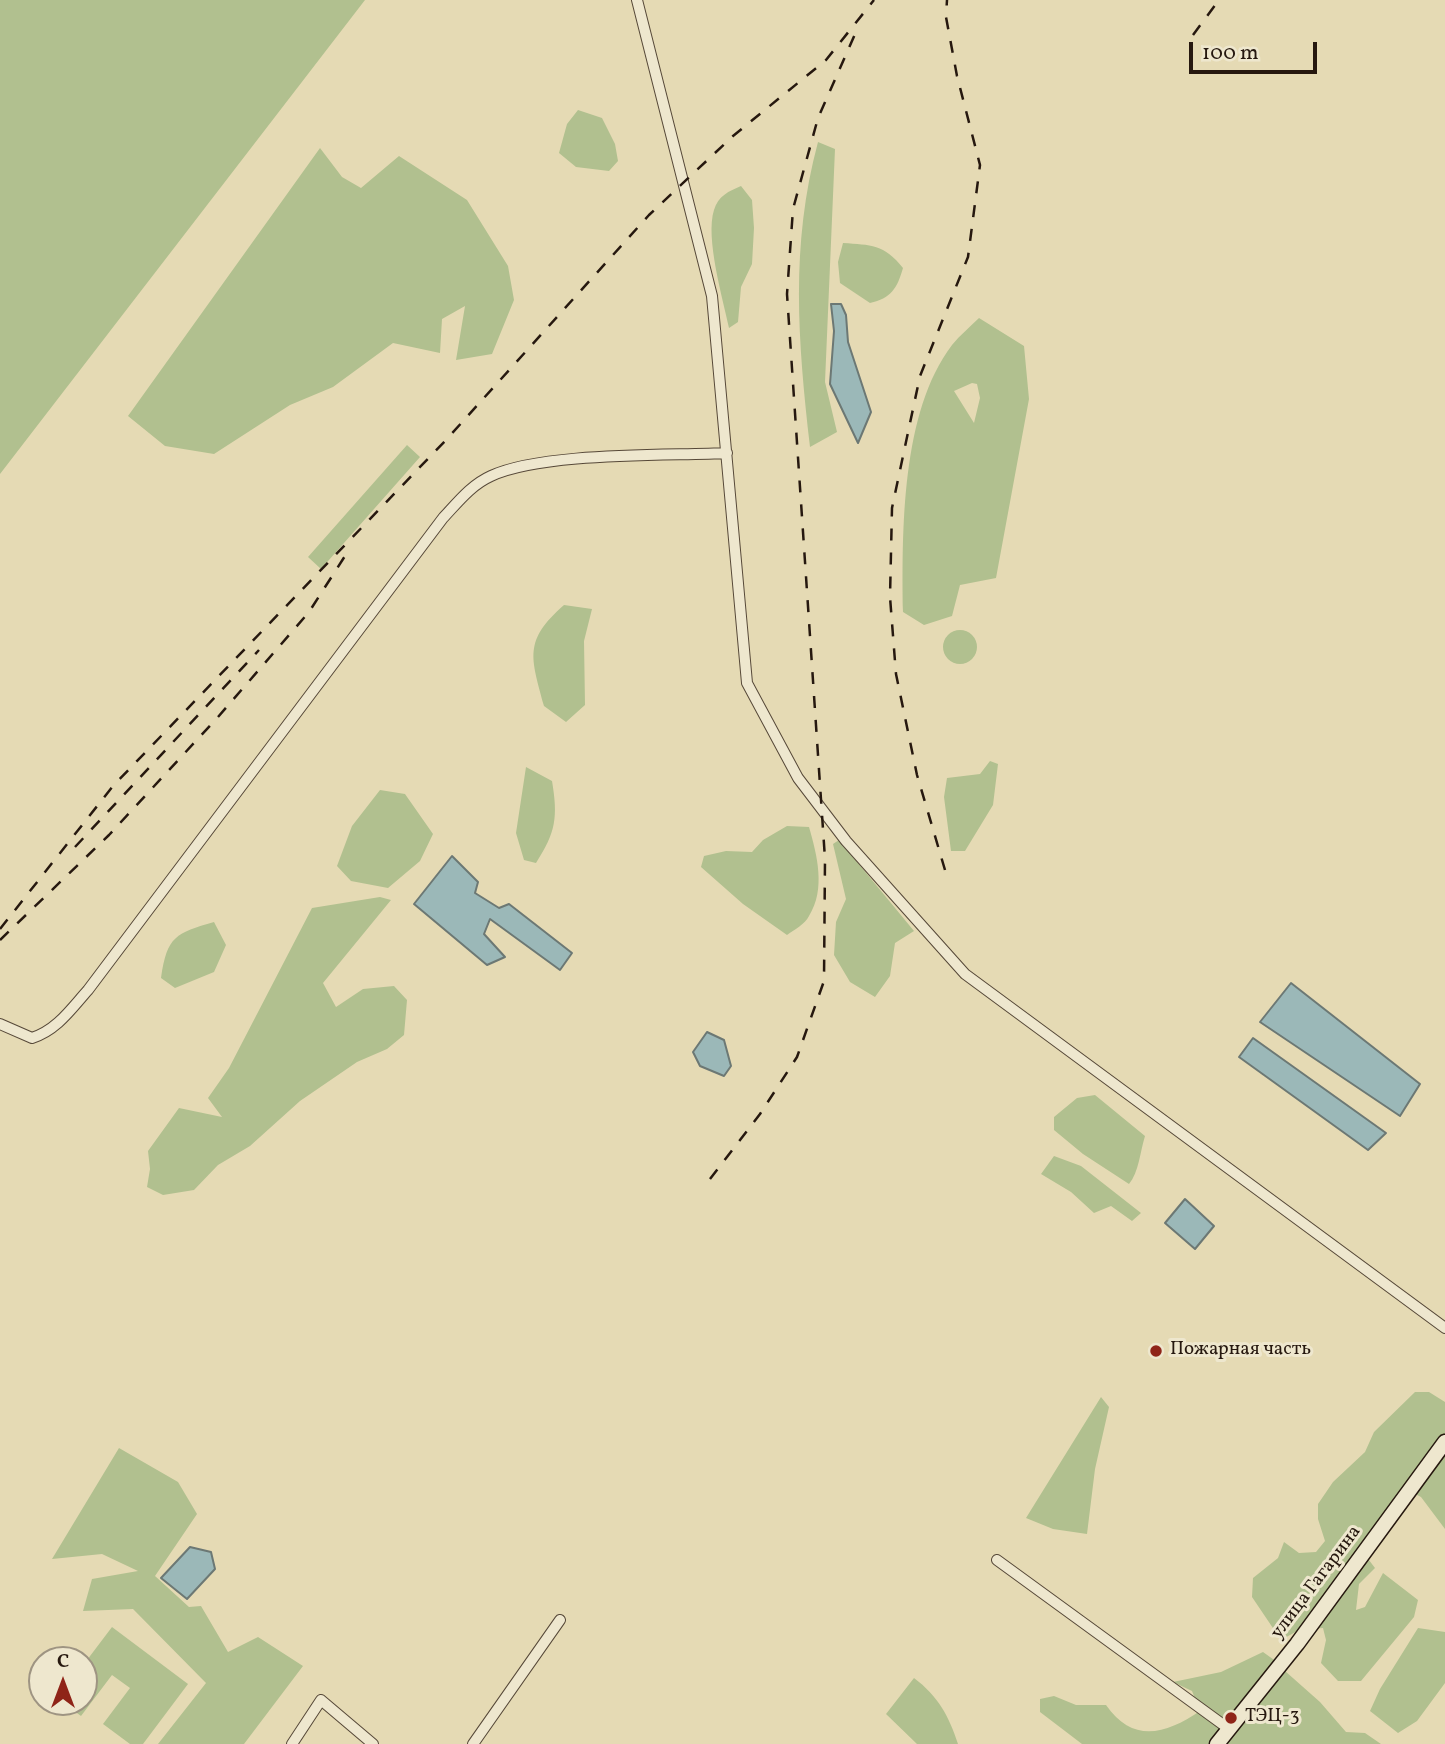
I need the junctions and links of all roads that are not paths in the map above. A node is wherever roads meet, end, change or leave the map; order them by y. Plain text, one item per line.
1 (638, 0) edge
2 (727, 453) junction
3 (0, 1024) edge
4 (1445, 1328) edge
5 (1445, 1442) edge
6 (997, 1560) dead end
7 (560, 1620) dead end
8 (1229, 1729) junction
9 (292, 1744) edge
10 (373, 1744) edge
11 (473, 1744) edge
12 (1217, 1744) edge

1 - 2 street
2 - 3 street
2 - 4 street
5 - 8 main road, улица Гагарина
6 - 8 street
7 - 11 street
8 - 12 main road, улица Гагарина
9 - 10 street

